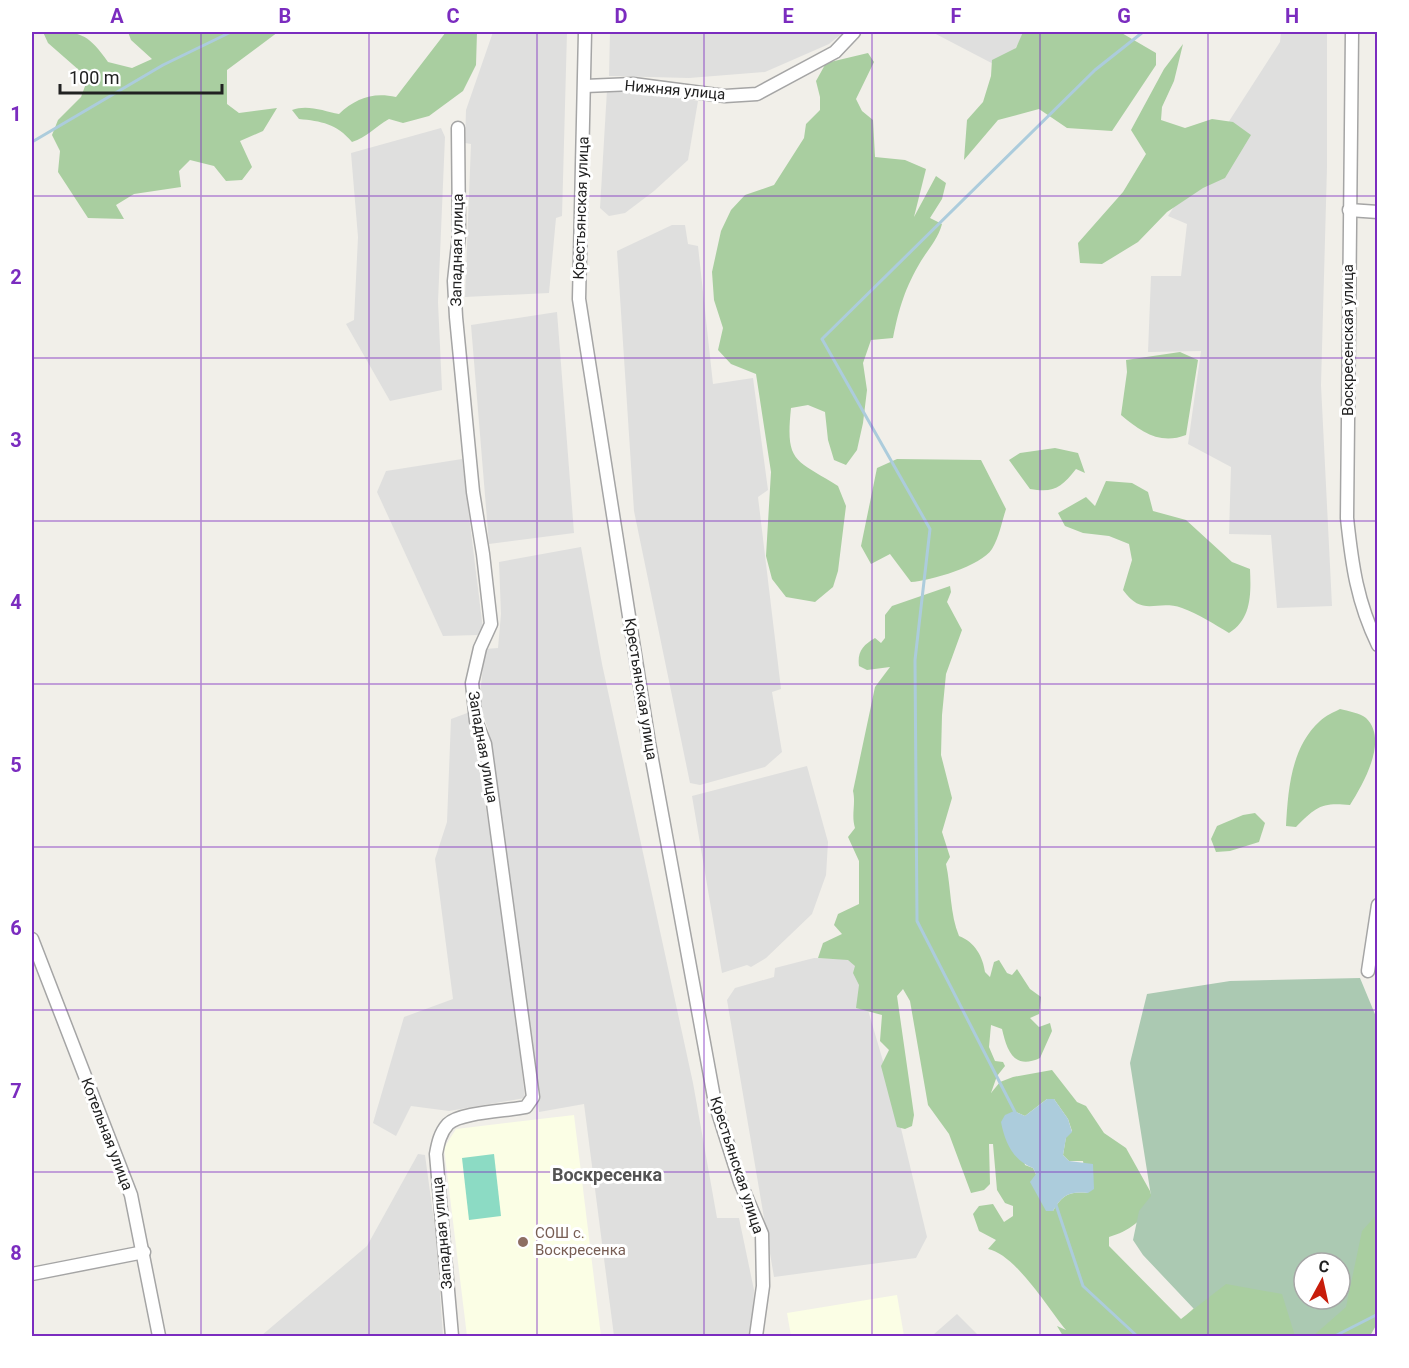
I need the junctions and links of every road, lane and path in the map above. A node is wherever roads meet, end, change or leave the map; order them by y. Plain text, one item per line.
1 (585, 32) edge
2 (854, 32) edge
3 (1352, 32) edge
4 (585, 86) junction
5 (458, 128) dead end
6 (1349, 210) junction
7 (1377, 212) edge
8 (1377, 645) edge
9 (1377, 905) edge
10 (32, 939) edge
11 (1368, 971) dead end
12 (144, 1252) junction
13 (32, 1274) edge
14 (159, 1336) edge
15 (452, 1336) edge
16 (756, 1336) edge

1 - 4 street, Крестьянская улица
2 - 4 street, Нижняя улица
3 - 6 street, Воскресенская улица
4 - 16 street, Крестьянская улица
5 - 15 street, Западная улица
6 - 7 street
6 - 8 street, Воскресенская улица
9 - 11 street
10 - 12 street, Котельная улица
12 - 13 street
12 - 14 street, Котельная улица

